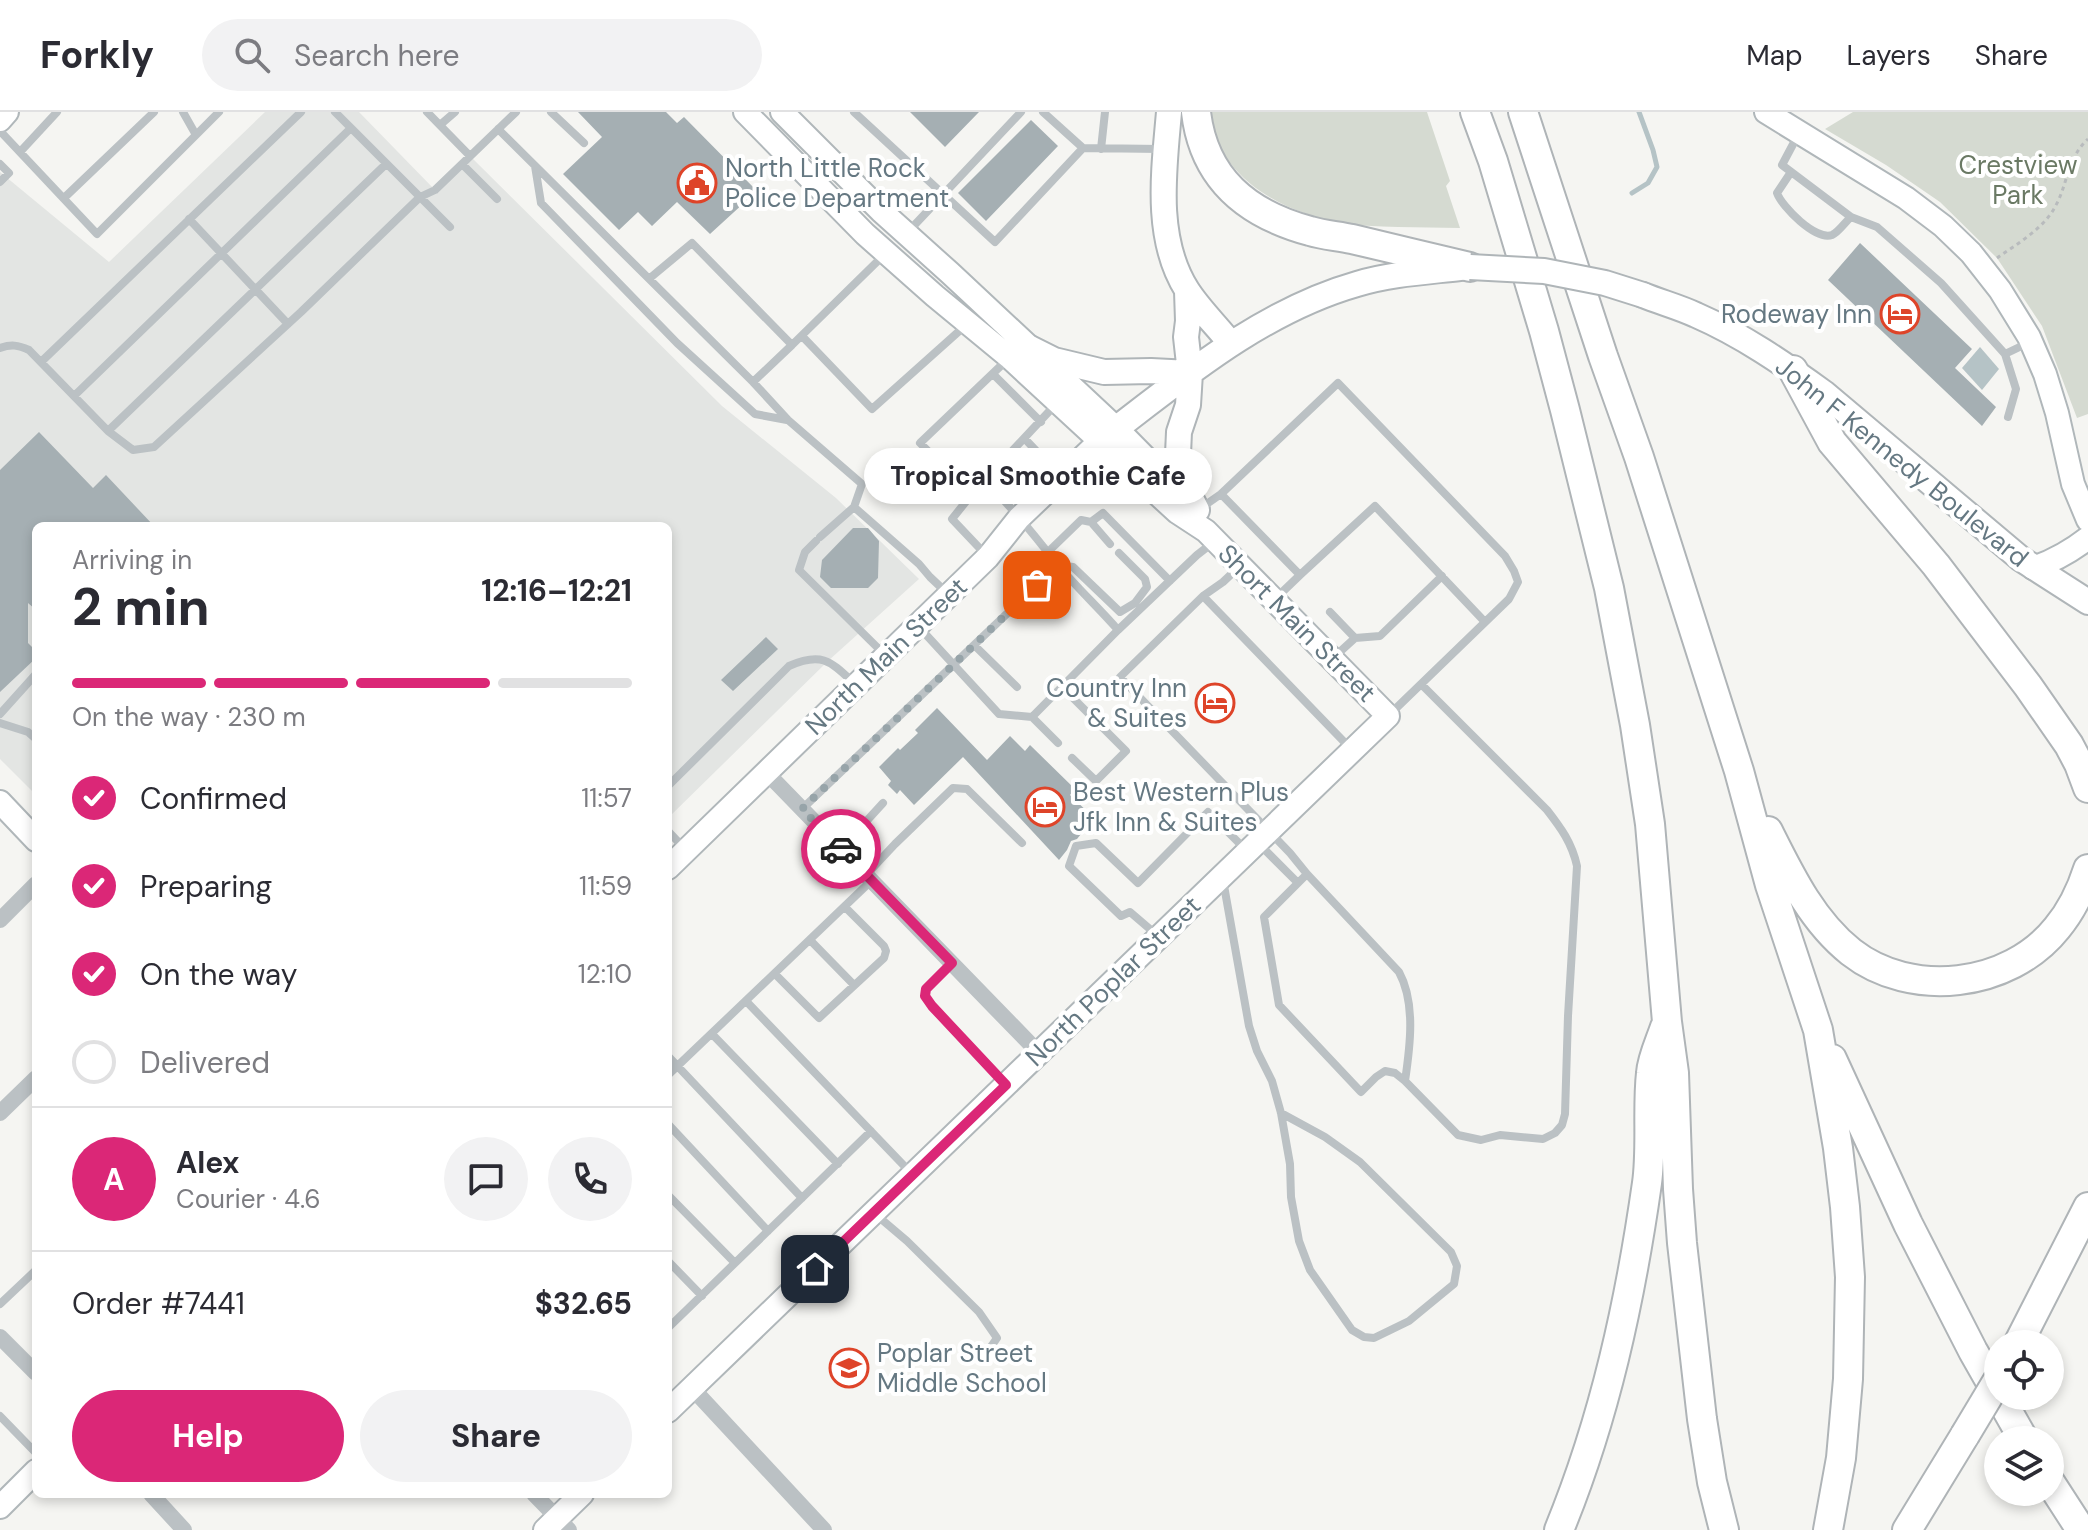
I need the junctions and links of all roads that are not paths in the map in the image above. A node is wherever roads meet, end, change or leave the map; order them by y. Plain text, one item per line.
1 (7, 112) edge
2 (57, 112) edge
3 (154, 112) edge
4 (183, 112) edge
5 (219, 112) edge
6 (301, 112) edge
7 (335, 112) edge
8 (427, 112) edge
9 (455, 112) edge
10 (516, 112) edge
11 (551, 112) edge
12 (745, 112) edge
13 (782, 112) edge
14 (854, 112) edge
15 (1021, 112) edge
16 (1043, 112) edge
17 (1105, 112) edge
18 (1169, 112) edge
19 (1196, 112) edge
20 (1475, 112) edge
21 (1523, 112) edge
22 (1766, 112) edge
23 (0, 120) edge
24 (440, 125) junction
25 (351, 128) junction
26 (498, 129) junction
27 (0, 131) edge
28 (1799, 132) junction
29 (196, 135) junction
30 (584, 143) dead end
31 (1083, 148) junction
32 (1101, 149) junction
33 (1166, 149) junction
34 (20, 152) junction
35 (470, 156) junction
36 (0, 164) edge
37 (386, 164) junction
38 (462, 164) junction
39 (535, 165) junction
40 (1791, 172) junction
41 (0, 182) edge
42 (942, 194) junction
43 (420, 197) junction
44 (64, 198) junction
45 (497, 199) dead end
46 (1851, 217) junction
47 (189, 219) junction
48 (450, 227) dead end
49 (906, 234) junction
50 (886, 253) junction
51 (222, 254) junction
52 (1470, 267) junction
53 (650, 278) junction
54 (255, 289) junction
55 (1187, 291) junction
56 (968, 322) junction
57 (288, 324) junction
58 (802, 336) junction
59 (2031, 342) junction
60 (1231, 344) junction
61 (792, 345) junction
62 (0, 348) edge
63 (1020, 352) junction
64 (2005, 354) junction
65 (41, 362) junction
66 (1793, 370) junction
67 (1190, 373) junction
68 (993, 374) junction
69 (753, 382) junction
70 (74, 396) junction
71 (1058, 402) junction
72 (2008, 417) dead end
73 (788, 420) junction
74 (1041, 422) junction
75 (1109, 430) junction
76 (108, 431) junction
77 (1025, 439) junction
78 (1061, 478) junction
79 (985, 481) junction
80 (972, 494) junction
81 (1221, 494) junction
82 (854, 507) junction
83 (1019, 518) junction
84 (2088, 520) edge
85 (1091, 522) junction
86 (1206, 527) junction
87 (2088, 538) edge
88 (1110, 544) dead end
89 (1049, 551) junction
90 (1119, 553) dead end
91 (988, 557) junction
92 (1058, 565) junction
93 (1240, 566) junction
94 (2033, 568) junction
95 (1300, 575) junction
96 (1442, 576) junction
97 (1170, 581) junction
98 (948, 595) junction
99 (1203, 596) junction
100 (1274, 600) junction
101 (2088, 602) edge
102 (1330, 612) dead end
103 (1485, 622) junction
104 (917, 625) junction
105 (1118, 630) junction
106 (1355, 638) junction
107 (974, 645) junction
108 (886, 656) junction
109 (1332, 659) junction
110 (953, 665) junction
111 (32, 678) edge
112 (1421, 684) junction
113 (856, 685) junction
114 (1017, 687) dead end
115 (1062, 687) junction
116 (0, 714) edge
117 (1388, 716) junction
118 (1032, 717) junction
119 (0, 723) edge
120 (32, 736) edge
121 (1058, 743) dead end
122 (1352, 750) junction
123 (1072, 758) dead end
124 (1739, 771) junction
125 (766, 772) junction
126 (672, 782) edge
127 (2088, 788) edge
128 (0, 802) edge
129 (883, 803) dead end
130 (802, 809) junction
131 (672, 835) edge
132 (32, 836) edge
133 (1258, 842) junction
134 (1022, 843) dead end
135 (841, 849) junction
136 (687, 850) junction
137 (672, 864) edge
138 (2088, 869) edge
139 (1307, 874) junction
140 (1222, 875) junction
141 (869, 878) junction
142 (1298, 883) junction
143 (32, 888) edge
144 (845, 907) junction
145 (0, 920) edge
146 (1159, 937) junction
147 (810, 940) junction
148 (952, 963) junction
149 (775, 974) junction
150 (854, 985) junction
151 (746, 1001) junction
152 (1667, 1022) junction
153 (1818, 1030) junction
154 (712, 1034) junction
155 (1039, 1053) junction
156 (672, 1060) edge
157 (678, 1066) junction
158 (672, 1071) edge
159 (1405, 1081) junction
160 (32, 1082) edge
161 (1006, 1085) junction
162 (0, 1113) edge
163 (1281, 1113) junction
164 (672, 1128) edge
165 (871, 1131) junction
166 (838, 1164) junction
167 (913, 1175) junction
168 (802, 1198) junction
169 (672, 1199) edge
170 (2088, 1207) edge
171 (874, 1212) junction
172 (768, 1231) junction
173 (735, 1263) junction
174 (672, 1265) edge
175 (32, 1274) edge
176 (702, 1296) junction
177 (0, 1304) edge
178 (672, 1324) edge
179 (2026, 1330) edge
180 (0, 1337) edge
181 (983, 1358) dead end
182 (32, 1369) edge
183 (1984, 1371) edge
184 (692, 1388) junction
185 (1984, 1403) edge
186 (672, 1407) edge
187 (0, 1416) edge
188 (32, 1449) edge
189 (32, 1474) edge
190 (3, 1497) edge
191 (155, 1498) edge
192 (537, 1498) edge
193 (579, 1498) edge
194 (2064, 1504) edge
195 (557, 1526) edge
196 (184, 1530) edge
197 (824, 1530) edge
198 (1559, 1530) edge
199 (1724, 1530) edge
200 (1828, 1530) edge
201 (1907, 1530) edge
202 (2081, 1530) edge

1 - 23 main road
2 - 34 lane
3 - 44 lane
4 - 29 lane
5 - 29 lane
6 - 47 lane
7 - 25 lane
8 - 24 lane
9 - 24 lane
10 - 26 lane
11 - 30 lane
12 - 50 main road
13 - 49 main road
14 - 42 lane
15 - 42 lane
16 - 31 lane
17 - 32 lane
18 - 33 main road
19 - 52 highway
20 - 152 highway
21 - 124 highway
22 - 28 main road
24 - 35 lane
25 - 37 lane
25 - 51 lane
26 - 35 lane
26 - 39 lane
27 - 34 lane
28 - 40 lane
28 - 59 main road
29 - 44 lane
31 - 32 lane
31 - 42 lane
32 - 33 lane
33 - 55 main road
34 - 44 lane
35 - 38 lane
36 - 41 lane
37 - 43 lane
37 - 54 lane
38 - 43 lane
38 - 45 lane
39 - 53 lane
39 - 73 lane
40 - 46 lane
40 - 46 lane
42 - 49 lane
43 - 48 lane
43 - 57 lane
46 - 64 lane
47 - 51 lane
47 - 65 lane
49 - 63 main road
50 - 56 main road
50 - 58 lane
51 - 54 lane
51 - 70 lane
52 - 60 main road, John F Kennedy Boulevard
52 - 66 main road, John F Kennedy Boulevard, bridge
53 - 61 lane
53 - 69 lane
54 - 57 lane
54 - 76 lane
55 - 60 main road
55 - 67 main road
56 - 58 lane
56 - 63 main road
57 - 76 lane
58 - 61 lane
59 - 64 lane
59 - 84 main road
60 - 67 main road, John F Kennedy Boulevard
61 - 69 lane
62 - 65 lane
63 - 67 main road
63 - 68 lane
63 - 71 main road
63 - 75 main road
64 - 72 lane
65 - 70 lane
66 - 94 main road, John F Kennedy Boulevard
66 - 127 highway
67 - 75 main road, John F Kennedy Boulevard
67 - 86 main road
68 - 74 lane
68 - 80 lane
69 - 73 lane
70 - 76 lane
71 - 74 lane
71 - 75 main road
73 - 82 lane
74 - 77 lane
75 - 78 main road, North Main Street
75 - 86 main road, Short Main Street
77 - 78 lane
77 - 79 lane
78 - 83 main road, North Main Street
79 - 80 lane
79 - 83 lane
80 - 91 lane
81 - 86 lane
81 - 95 lane
81 - 103 lane, North Poplar Street
82 - 98 lane
82 - 108 lane
83 - 89 lane
83 - 91 main road, North Main Street
85 - 88 lane
85 - 89 lane
85 - 97 lane
86 - 93 main road, Short Main Street
86 - 97 lane
87 - 94 main road
89 - 92 lane
90 - 92 lane
91 - 98 main road, North Main Street
92 - 105 lane
92 - 107 lane
93 - 99 lane
93 - 100 main road, Short Main Street
94 - 101 main road, John F Kennedy Boulevard
95 - 96 lane
95 - 100 lane
96 - 103 lane
96 - 106 lane
97 - 105 lane
98 - 104 main road, North Main Street
99 - 122 lane
99 - 133 lane
100 - 109 main road, Short Main Street
102 - 106 lane
103 - 112 lane, North Poplar Street
104 - 108 main road, North Main Street
104 - 110 lane
105 - 115 lane
106 - 109 lane
107 - 110 lane
107 - 114 lane
108 - 113 main road, North Main Street
109 - 117 main road, Short Main Street
110 - 118 lane
110 - 130 lane
111 - 116 lane
112 - 117 lane, North Poplar Street
112 - 159 lane
113 - 125 main road, North Main Street
113 - 126 lane
115 - 118 lane
115 - 123 lane
117 - 122 main road, North Poplar Street
118 - 121 lane
119 - 120 lane
122 - 133 main road, North Poplar Street
124 - 138 highway
124 - 153 highway
125 - 130 street
125 - 136 main road, North Main Street
128 - 132 main road
129 - 135 lane
130 - 135 street
131 - 136 lane
133 - 139 lane
133 - 140 main road, North Poplar Street
133 - 142 lane
133 - 146 lane
134 - 141 lane
135 - 141 street
136 - 137 main road, North Main Street
139 - 142 lane
139 - 159 lane
140 - 146 main road, North Poplar Street
140 - 163 lane
141 - 144 lane
141 - 148 street
142 - 159 lane
143 - 145 street
144 - 147 lane
144 - 150 lane
146 - 155 main road, North Poplar Street
147 - 149 lane
147 - 150 lane
148 - 155 street
148 - 161 lane
149 - 150 lane
149 - 151 lane
151 - 154 lane
151 - 165 lane
152 - 198 highway
152 - 199 highway
153 - 183 highway
153 - 200 highway
154 - 157 lane
154 - 166 lane
155 - 161 main road, North Poplar Street
156 - 157 lane
157 - 158 lane
157 - 168 lane
160 - 162 street
161 - 167 main road, North Poplar Street
163 - 163 lane
164 - 172 lane
165 - 166 lane
165 - 167 lane
166 - 168 lane
167 - 171 main road, North Poplar Street
168 - 172 lane
169 - 173 lane
170 - 179 highway
171 - 181 lane
171 - 184 main road, North Poplar Street
172 - 173 lane
173 - 176 lane
174 - 176 lane
175 - 177 lane
176 - 178 lane
180 - 182 street
184 - 186 main road, North Poplar Street
184 - 197 street
185 - 201 highway, bridge
187 - 188 lane
189 - 190 main road
191 - 196 street
192 - 195 street
193 - 195 main road
194 - 202 highway

